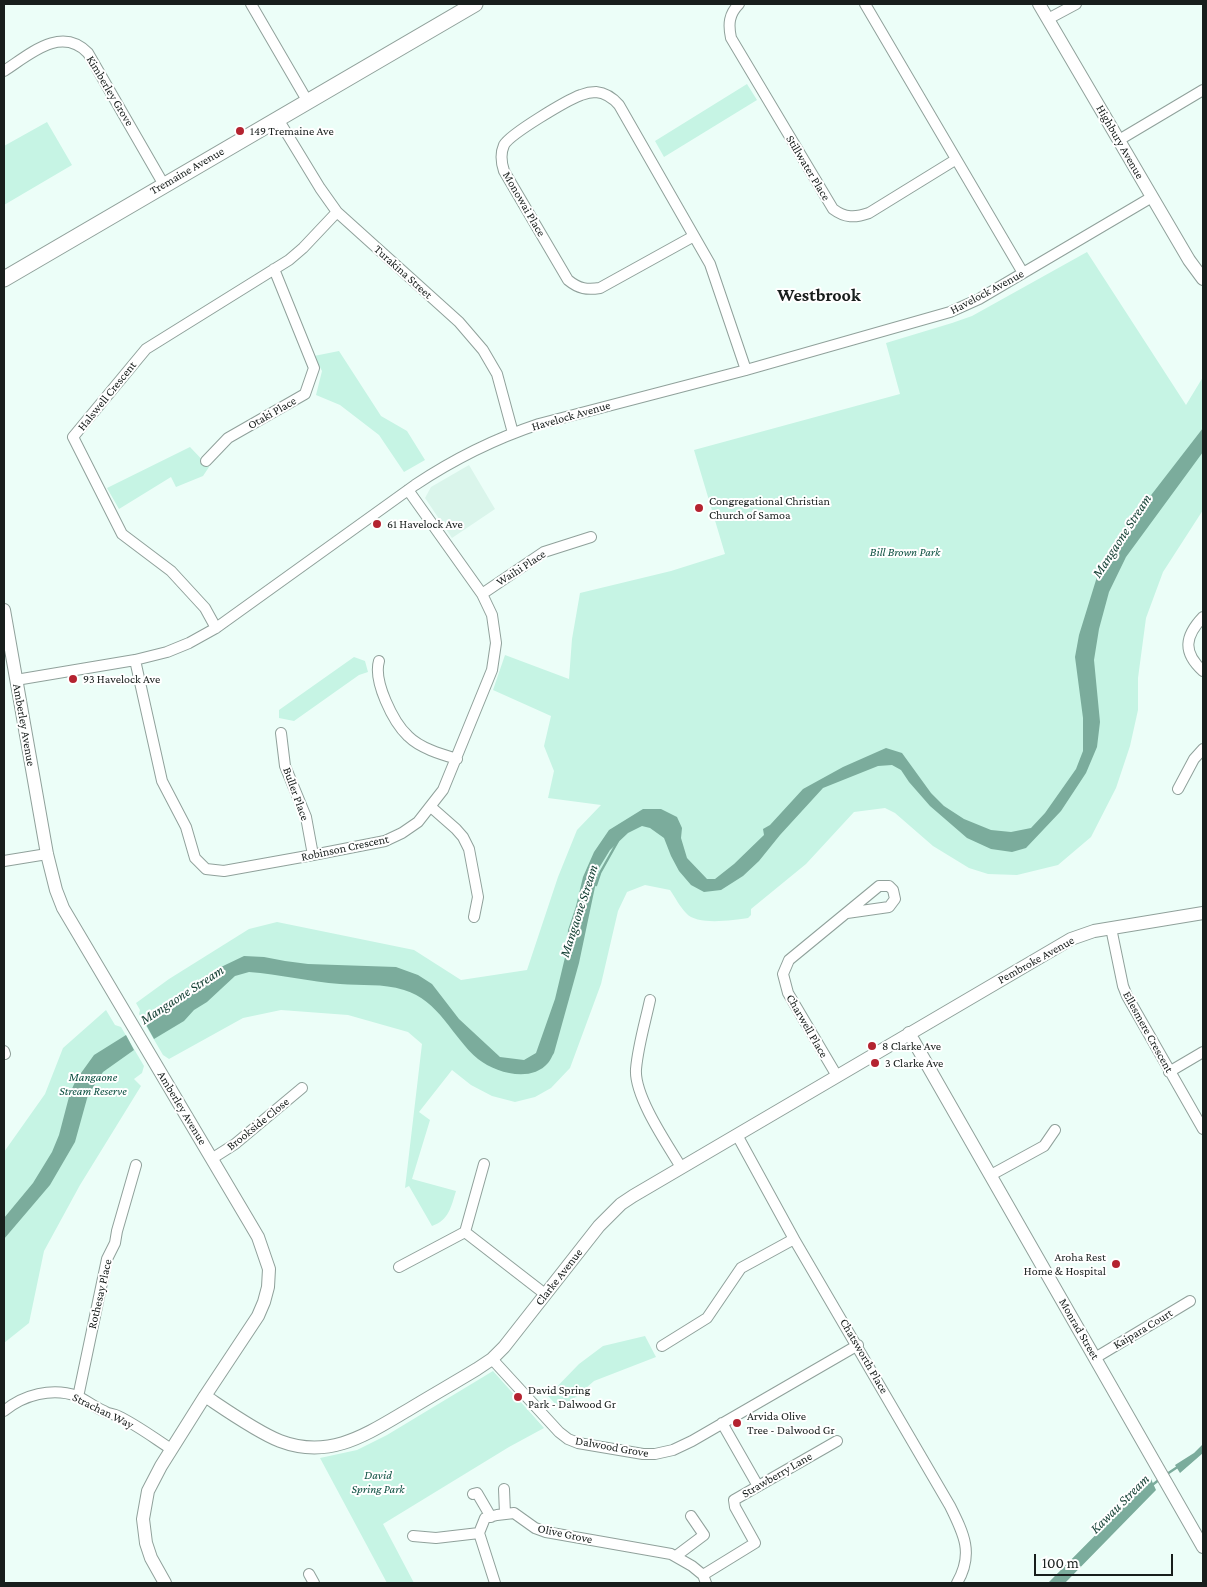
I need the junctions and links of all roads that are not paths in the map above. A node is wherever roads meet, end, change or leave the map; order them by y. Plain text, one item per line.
1 (251, 4) edge
2 (475, 4) edge
3 (739, 4) edge
4 (865, 4) edge
5 (1039, 4) edge
6 (1076, 4) edge
7 (1048, 20) junction
8 (4, 71) edge
9 (1203, 90) edge
10 (308, 102) junction
11 (278, 119) junction
12 (1119, 140) junction
13 (955, 160) junction
14 (164, 185) junction
15 (1152, 197) junction
16 (337, 212) junction
17 (694, 236) junction
18 (274, 269) junction
19 (1023, 273) junction
20 (4, 279) edge
21 (1203, 279) edge
22 (746, 370) junction
23 (513, 433) junction
24 (206, 461) dead end
25 (408, 490) junction
26 (591, 537) dead end
27 (482, 594) junction
28 (4, 610) edge
29 (1203, 617) edge
30 (216, 628) junction
31 (135, 660) junction
32 (379, 661) dead end
33 (1203, 671) edge
34 (16, 680) junction
35 (281, 733) dead end
36 (1203, 749) edge
37 (457, 759) junction
38 (1178, 789) dead end
39 (431, 807) junction
40 (47, 854) junction
41 (314, 855) junction
42 (4, 862) edge
43 (847, 913) dead end
44 (1203, 913) edge
45 (474, 916) dead end
46 (1111, 928) junction
47 (650, 1000) dead end
48 (909, 1033) junction
49 (1203, 1052) edge
50 (1170, 1072) junction
51 (837, 1076) junction
52 (302, 1088) dead end
53 (1203, 1129) edge
54 (1055, 1130) dead end
55 (738, 1135) junction
56 (212, 1158) junction
57 (484, 1164) dead end
58 (136, 1165) dead end
59 (682, 1167) junction
60 (991, 1175) junction
61 (465, 1232) junction
62 (794, 1239) junction
63 (399, 1268) dead end
64 (545, 1294) junction
65 (1190, 1301) dead end
66 (858, 1345) junction
67 (662, 1346) dead end
68 (1095, 1358) junction
69 (492, 1359) junction
70 (78, 1396) junction
71 (205, 1396) junction
72 (4, 1411) edge
73 (722, 1423) junction
74 (837, 1441) dead end
75 (171, 1449) junction
76 (758, 1486) junction
77 (504, 1489) dead end
78 (473, 1494) dead end
79 (505, 1514) junction
80 (691, 1516) dead end
81 (491, 1517) junction
82 (478, 1533) junction
83 (414, 1536) dead end
84 (1203, 1547) edge
85 (676, 1556) junction
86 (705, 1579) edge
87 (166, 1583) edge
88 (495, 1583) edge
89 (957, 1583) edge

1 - 10 street
2 - 10 main road, Tremaine Avenue
3 - 13 street, Stillwater Place
4 - 13 street
5 - 7 street, Highbury Avenue
6 - 7 street
7 - 12 street, Highbury Avenue
8 - 14 street, Kimberley Grove
9 - 12 street
10 - 11 main road, Tremaine Avenue
11 - 14 main road, Tremaine Avenue
11 - 16 street, Turakina Street
12 - 15 street, Highbury Avenue
13 - 19 street
14 - 20 main road, Tremaine Avenue
15 - 19 street, Havelock Avenue
15 - 21 street, Highbury Avenue
16 - 18 street, Halswell Crescent
16 - 23 street, Turakina Street
17 - 17 street, Monowai Place
17 - 22 street, Monowai Place
18 - 24 street, Otaki Place
18 - 30 street, Halswell Crescent
19 - 22 street, Havelock Avenue
22 - 23 street, Havelock Avenue
23 - 25 street, Havelock Avenue
25 - 27 street, Robinson Crescent
25 - 30 street, Havelock Avenue
26 - 27 street, Waihi Place
27 - 37 street, Robinson Crescent
28 - 34 street, Amberley Avenue
29 - 33 street
30 - 31 street, Havelock Avenue
31 - 34 street, Havelock Avenue
31 - 41 street, Robinson Crescent
32 - 37 street
34 - 40 street, Amberley Avenue
35 - 41 street, Buller Place
36 - 38 street
37 - 39 street, Robinson Crescent
39 - 41 street, Robinson Crescent
39 - 45 street
40 - 42 street
40 - 56 street, Amberley Avenue
43 - 51 street, Charwell Place
44 - 46 street, Pembroke Avenue
46 - 48 street, Pembroke Avenue
46 - 50 street, Ellesmere Crescent
47 - 59 street
48 - 51 street, Clarke Avenue
48 - 60 street, Monrad Street
49 - 50 street
50 - 53 street, Ellesmere Crescent
51 - 55 street, Clarke Avenue
52 - 56 street, Brookside Close
54 - 60 street
55 - 59 street, Clarke Avenue
55 - 62 street, Chatsworth Place
56 - 71 street, Amberley Avenue
57 - 61 street
58 - 70 street, Rothesay Place
59 - 64 street, Clarke Avenue
60 - 68 street, Monrad Street
61 - 63 street
61 - 64 street
62 - 66 street, Chatsworth Place
62 - 67 street
64 - 69 street, Clarke Avenue
65 - 68 street, Kaipara Court
66 - 73 street, Dalwood Grove
66 - 89 street, Chatsworth Place
68 - 84 street, Monrad Street
69 - 71 street, Clarke Avenue
69 - 73 street, Dalwood Grove
70 - 72 street, Strachan Way
70 - 75 street, Strachan Way
71 - 75 street, Amberley Avenue
73 - 76 street
74 - 76 street, Strawberry Lane
75 - 87 street, Amberley Avenue
76 - 86 street, Strawberry Lane
77 - 79 street
78 - 81 street
79 - 81 street
79 - 85 street, Olive Grove
80 - 85 street
81 - 82 street
82 - 83 street
82 - 88 street
85 - 86 street, Olive Grove

